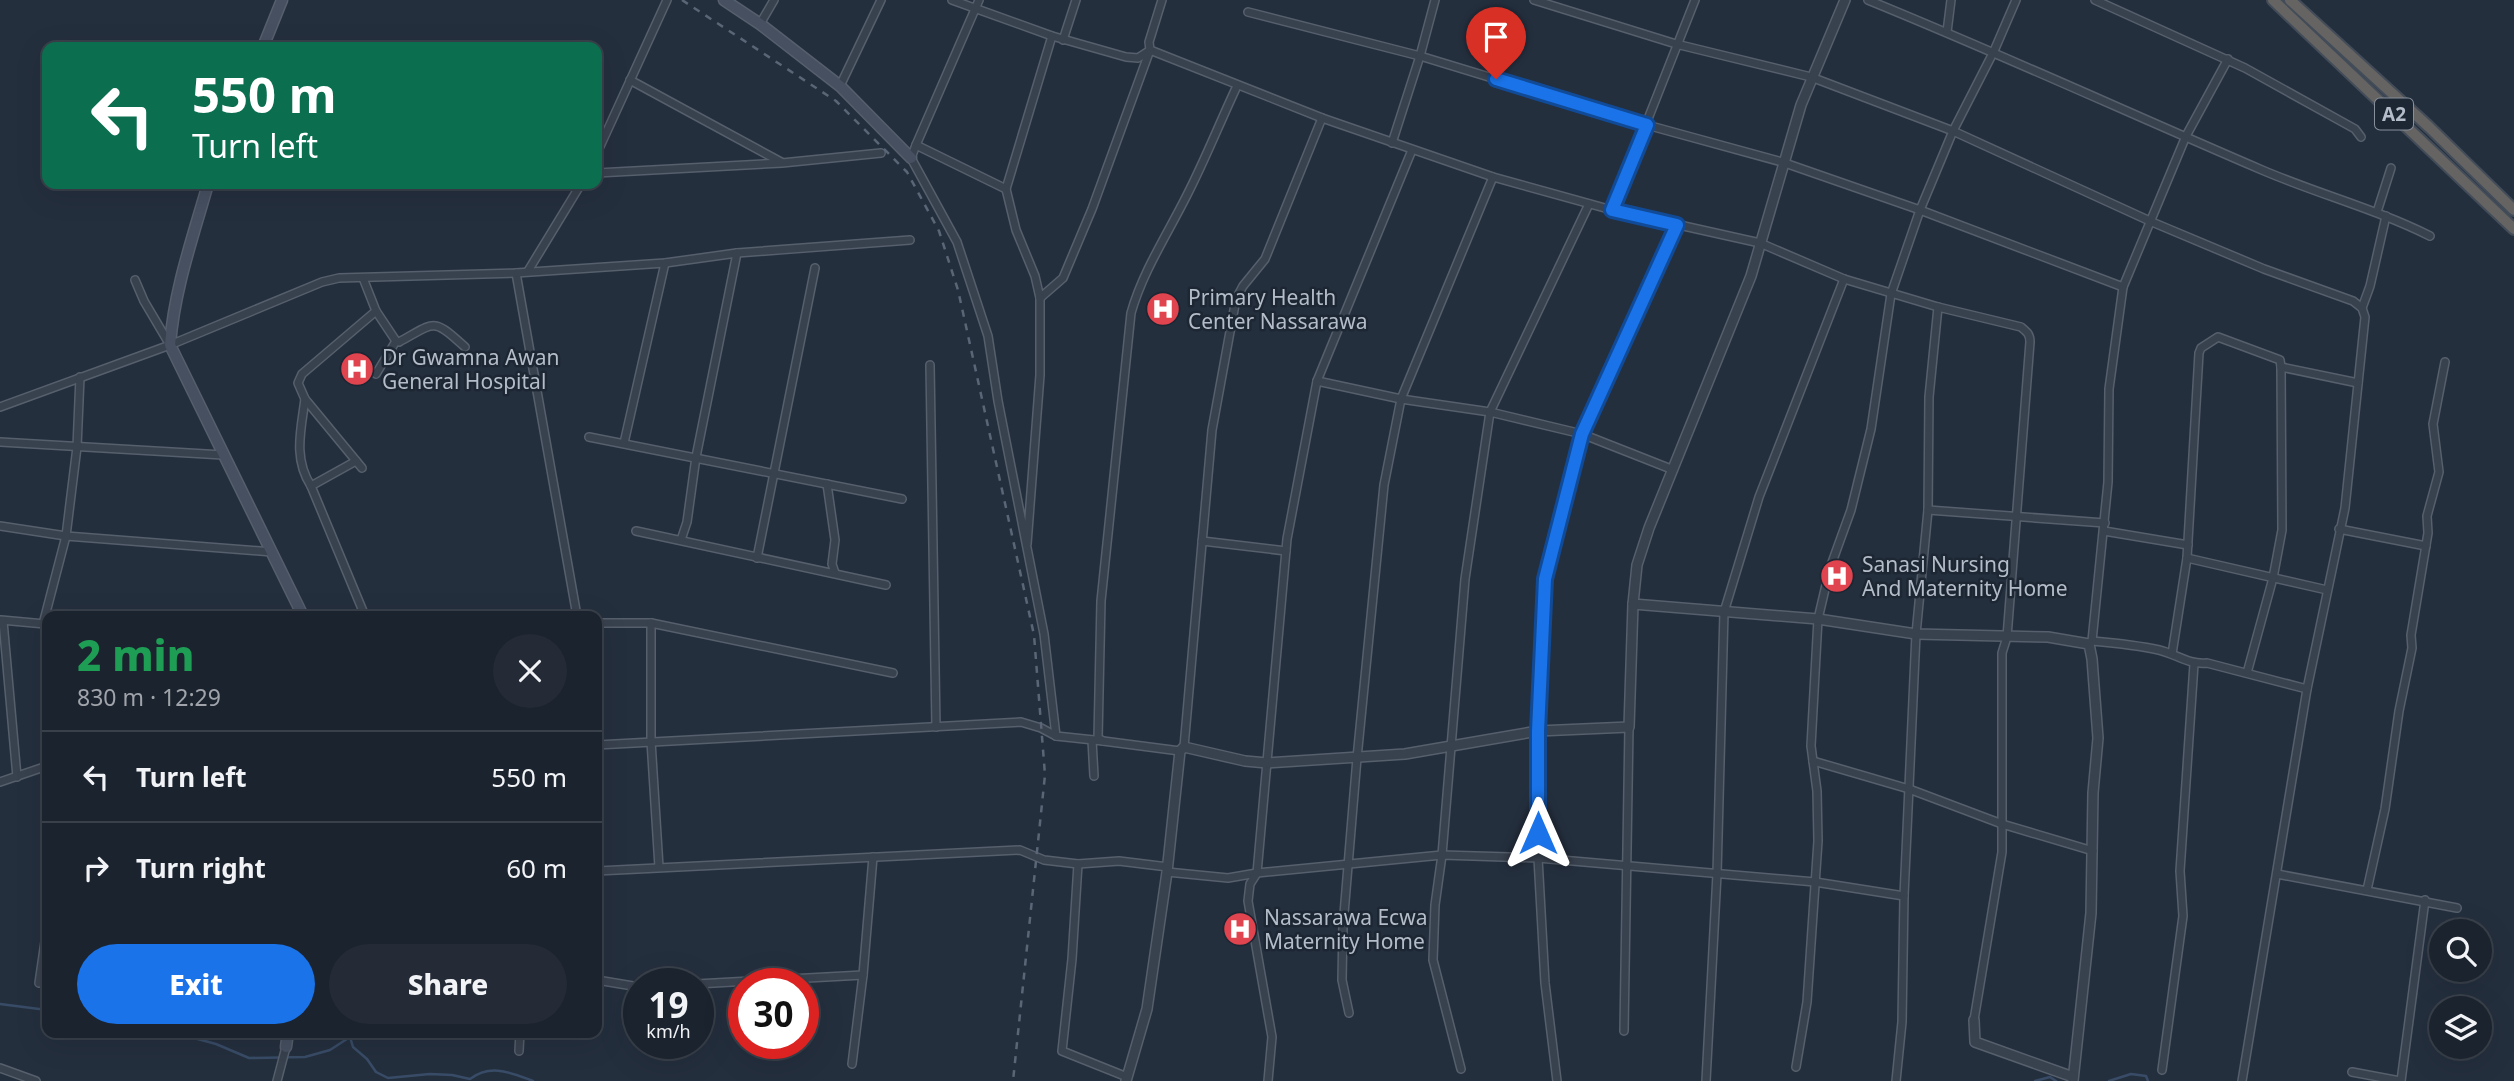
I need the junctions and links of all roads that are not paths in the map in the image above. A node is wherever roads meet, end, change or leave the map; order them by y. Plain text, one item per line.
1 (282, 0) edge
2 (667, 0) edge
3 (724, 0) edge
4 (774, 0) edge
5 (881, 0) edge
6 (952, 0) edge
7 (979, 0) edge
8 (1076, 0) edge
9 (1162, 0) edge
10 (1435, 0) edge
11 (1534, 0) edge
12 (1695, 0) edge
13 (1845, 0) edge
14 (1868, 0) edge
15 (1951, 0) edge
16 (2016, 0) edge
17 (2095, 0) edge
18 (2273, 0) edge
19 (2290, 0) edge
20 (975, 9) junction
21 (1248, 12) dead end
22 (761, 24) junction
23 (1947, 32) junction
24 (1052, 36) junction
25 (1063, 40) junction
26 (265, 42) edge
27 (1676, 44) junction
28 (1150, 51) junction
29 (1994, 51) junction
30 (1420, 56) junction
31 (2228, 59) junction
32 (1811, 77) junction
33 (630, 80) junction
34 (840, 86) junction
35 (1237, 86) junction
36 (1322, 118) junction
37 (1647, 125) junction
38 (1953, 131) junction
39 (2186, 136) junction
40 (2361, 137) dead end
41 (602, 142) edge
42 (1392, 143) junction
43 (916, 145) junction
44 (1412, 150) junction
45 (881, 153) dead end
46 (911, 158) junction
47 (1782, 162) junction
48 (782, 163) junction
49 (2391, 168) dead end
50 (602, 173) edge
51 (1493, 177) junction
52 (207, 189) edge
53 (578, 189) edge
54 (1006, 189) junction
55 (1589, 204) junction
56 (1612, 210) junction
57 (1920, 210) junction
58 (2514, 210) edge
59 (2377, 212) junction
60 (2386, 216) junction
61 (2152, 222) junction
62 (1677, 225) junction
63 (2514, 229) edge
64 (2430, 236) dead end
65 (910, 240) dead end
66 (1760, 243) junction
67 (737, 253) junction
68 (665, 263) junction
69 (815, 268) dead end
70 (528, 271) junction
71 (516, 273) junction
72 (363, 278) junction
73 (135, 279) dead end
74 (1844, 279) junction
75 (2123, 287) junction
76 (1891, 294) junction
77 (1040, 298) junction
78 (1938, 307) junction
79 (2362, 308) junction
80 (376, 312) junction
81 (396, 341) junction
82 (170, 345) junction
83 (466, 347) dead end
84 (2445, 362) dead end
85 (930, 365) dead end
86 (2281, 367) junction
87 (376, 374) dead end
88 (80, 377) junction
89 (1317, 381) junction
90 (2358, 383) junction
91 (1401, 399) junction
92 (305, 400) junction
93 (0, 407) edge
94 (1489, 412) junction
95 (1582, 434) junction
96 (589, 437) dead end
97 (0, 442) edge
98 (624, 443) junction
99 (77, 447) junction
100 (223, 455) junction
101 (696, 457) junction
102 (356, 461) junction
103 (362, 468) dead end
104 (1671, 469) junction
105 (774, 472) junction
106 (827, 484) junction
107 (311, 486) junction
108 (902, 499) dead end
109 (1928, 510) junction
110 (2015, 517) junction
111 (0, 526) edge
112 (2104, 527) junction
113 (2339, 529) junction
114 (636, 531) dead end
115 (66, 536) junction
116 (681, 540) junction
117 (1202, 541) junction
118 (1027, 544) junction
119 (2188, 545) junction
120 (2426, 546) junction
121 (1286, 551) junction
122 (272, 552) junction
123 (757, 558) junction
124 (2187, 558) junction
125 (835, 573) junction
126 (2273, 578) junction
127 (886, 584) dead end
128 (2327, 590) junction
129 (1633, 604) junction
130 (48, 611) edge
131 (301, 611) edge
132 (363, 611) edge
133 (576, 611) edge
134 (1724, 612) junction
135 (1818, 619) junction
136 (1, 620) edge
137 (651, 623) junction
138 (42, 624) edge
139 (602, 624) edge
140 (1044, 634) junction
141 (1916, 634) junction
142 (1034, 635) dead end
143 (2007, 637) junction
144 (2090, 643) junction
145 (2172, 653) junction
146 (2194, 664) junction
147 (893, 673) dead end
148 (2247, 673) junction
149 (2307, 689) junction
150 (936, 727) junction
151 (1629, 727) junction
152 (1538, 731) junction
153 (1056, 736) junction
154 (1092, 740) junction
155 (651, 741) junction
156 (1103, 741) junction
157 (602, 745) edge
158 (1451, 746) junction
159 (1182, 749) junction
160 (1357, 758) junction
161 (1813, 761) junction
162 (1267, 762) junction
163 (42, 768) edge
164 (1094, 776) dead end
165 (17, 777) junction
166 (0, 782) edge
167 (1909, 789) junction
168 (2002, 824) junction
169 (2093, 851) junction
170 (1443, 855) junction
171 (873, 857) junction
172 (1538, 859) junction
173 (1078, 864) junction
174 (1348, 864) junction
175 (659, 867) junction
176 (1628, 867) junction
177 (1168, 869) junction
178 (602, 871) edge
179 (1257, 873) junction
180 (1717, 874) junction
181 (2277, 874) junction
182 (1815, 882) junction
183 (2367, 890) junction
184 (1904, 896) junction
185 (2425, 900) junction
186 (2457, 908) dead end
187 (42, 963) edge
188 (863, 975) junction
189 (602, 981) edge
190 (39, 983) dead end
191 (714, 983) edge
192 (623, 984) edge
193 (1349, 1013) dead end
194 (1974, 1020) joint
195 (1624, 1031) dead end
196 (287, 1038) edge
197 (520, 1038) edge
198 (286, 1046) joint
199 (519, 1051) dead end
200 (852, 1065) dead end
201 (1796, 1067) dead end
202 (0, 1068) edge
203 (1461, 1069) dead end
204 (2162, 1070) dead end
205 (2352, 1072) dead end
206 (1126, 1079) edge
207 (2073, 1079) edge
208 (36, 1081) edge
209 (277, 1081) edge
210 (1268, 1081) edge
211 (1557, 1081) edge
212 (1706, 1081) edge
213 (1896, 1081) edge
214 (2242, 1081) edge
215 (2401, 1081) edge

1 - 26 main road
2 - 33 street
3 - 22 main road
4 - 22 street
5 - 34 street
6 - 20 street
7 - 20 street
8 - 25 street
9 - 28 street
10 - 30 street
11 - 27 street
12 - 27 street
13 - 32 street
14 - 23 street
15 - 23 street
16 - 29 street
17 - 31 street
18 - 63 highway, A2
19 - 58 highway, A2
20 - 24 street
20 - 43 street
21 - 30 street
22 - 34 main road
23 - 29 street
24 - 25 street
24 - 54 street
25 - 28 street
27 - 32 street
27 - 37 street
28 - 35 street
28 - 77 street
29 - 38 street
29 - 39 street
30 - 37 street
30 - 42 street
31 - 39 street
31 - 40 street
32 - 38 street
32 - 47 street
33 - 41 street
33 - 48 street
34 - 46 main road
35 - 36 street
35 - 156 street
36 - 42 street
36 - 117 street
37 - 47 street
37 - 56 street
38 - 57 street
38 - 61 street
39 - 59 street
39 - 61 street
42 - 44 street
43 - 46 street
43 - 54 street
44 - 51 street
44 - 89 street
45 - 48 street
46 - 118 street
47 - 57 street
47 - 66 street
48 - 50 street
49 - 59 street
51 - 55 street
51 - 91 street
52 - 82 main road
53 - 70 street
54 - 77 street
55 - 56 street
55 - 94 street
56 - 62 street
57 - 75 street
57 - 76 street
59 - 60 street
60 - 64 street
60 - 79 street
61 - 75 street
61 - 79 street
62 - 66 street
62 - 95 street
65 - 67 street
66 - 74 street
66 - 104 street
67 - 68 street
67 - 101 street
68 - 70 street
68 - 98 street
69 - 105 street
70 - 71 street
71 - 72 street
71 - 133 street
72 - 80 street
72 - 82 street
73 - 82 street
74 - 76 street
74 - 134 street
75 - 112 street
76 - 78 street
76 - 135 street
77 - 118 street
78 - 109 street
78 - 110 street
79 - 90 street
80 - 81 street
80 - 92 street
81 - 83 street
81 - 87 street
82 - 88 street
82 - 100 main road
84 - 120 street
85 - 150 street
86 - 90 street
86 - 119 street
86 - 126 street
88 - 93 street
88 - 99 street
89 - 91 street
89 - 121 street
90 - 113 street
91 - 94 street
91 - 160 street
92 - 102 street
92 - 107 street
94 - 95 street
94 - 158 street
95 - 104 street
95 - 152 street
96 - 98 street
97 - 99 street
98 - 101 street
99 - 100 street
99 - 115 street
100 - 122 main road
101 - 105 street
101 - 116 street
102 - 103 street
102 - 107 street
104 - 129 street
105 - 106 street
105 - 123 street
106 - 108 street
106 - 125 street
107 - 132 street
109 - 110 street
109 - 141 street
110 - 112 street
110 - 143 street
111 - 115 street
112 - 119 street
112 - 144 street
113 - 120 street
113 - 128 street
114 - 116 street
115 - 122 street
115 - 130 street
116 - 123 street
117 - 121 street
117 - 159 street
118 - 140 street
119 - 124 street
120 - 183 street
121 - 162 street
122 - 131 main road
123 - 125 street
124 - 126 street
124 - 145 street
125 - 127 street
126 - 128 street
126 - 148 street
128 - 149 street
129 - 134 street
129 - 151 street
134 - 135 street
134 - 180 street
135 - 141 street
135 - 161 street
136 - 138 street
136 - 165 street
137 - 139 street
137 - 147 street
137 - 155 street
140 - 142 street
140 - 153 street
141 - 143 street
141 - 167 street
143 - 144 street
143 - 168 street
144 - 145 street
144 - 169 street
145 - 146 street
146 - 148 street
146 - 204 street
148 - 149 street
149 - 181 street
150 - 153 street
150 - 155 street
151 - 152 street
151 - 176 street
152 - 158 street
152 - 172 street
153 - 154 street
154 - 156 street
154 - 164 street
155 - 157 street
155 - 175 street
156 - 159 street
158 - 160 street
158 - 170 street
159 - 162 street
159 - 177 street
160 - 162 street
160 - 174 street
161 - 167 street
161 - 182 street
162 - 179 street
163 - 165 street
165 - 166 street
167 - 168 street
167 - 184 street
168 - 169 street
168 - 194 street
169 - 207 street
170 - 172 street
170 - 174 street
170 - 203 street
171 - 173 street
171 - 175 street
171 - 188 street
172 - 176 street
172 - 211 street
173 - 177 street
173 - 206 street
174 - 179 street
174 - 193 street
175 - 178 street
176 - 180 street
176 - 195 street
177 - 179 street
177 - 206 street
179 - 210 street
180 - 182 street
180 - 212 street
181 - 183 street
181 - 214 street
182 - 184 street
182 - 201 street
183 - 185 street
184 - 213 street
185 - 186 street
185 - 215 street
187 - 190 street
188 - 191 street
188 - 200 street
189 - 192 street
194 - 207 street
196 - 198 main road
197 - 199 street
198 - 209 street
202 - 208 street
205 - 215 street

